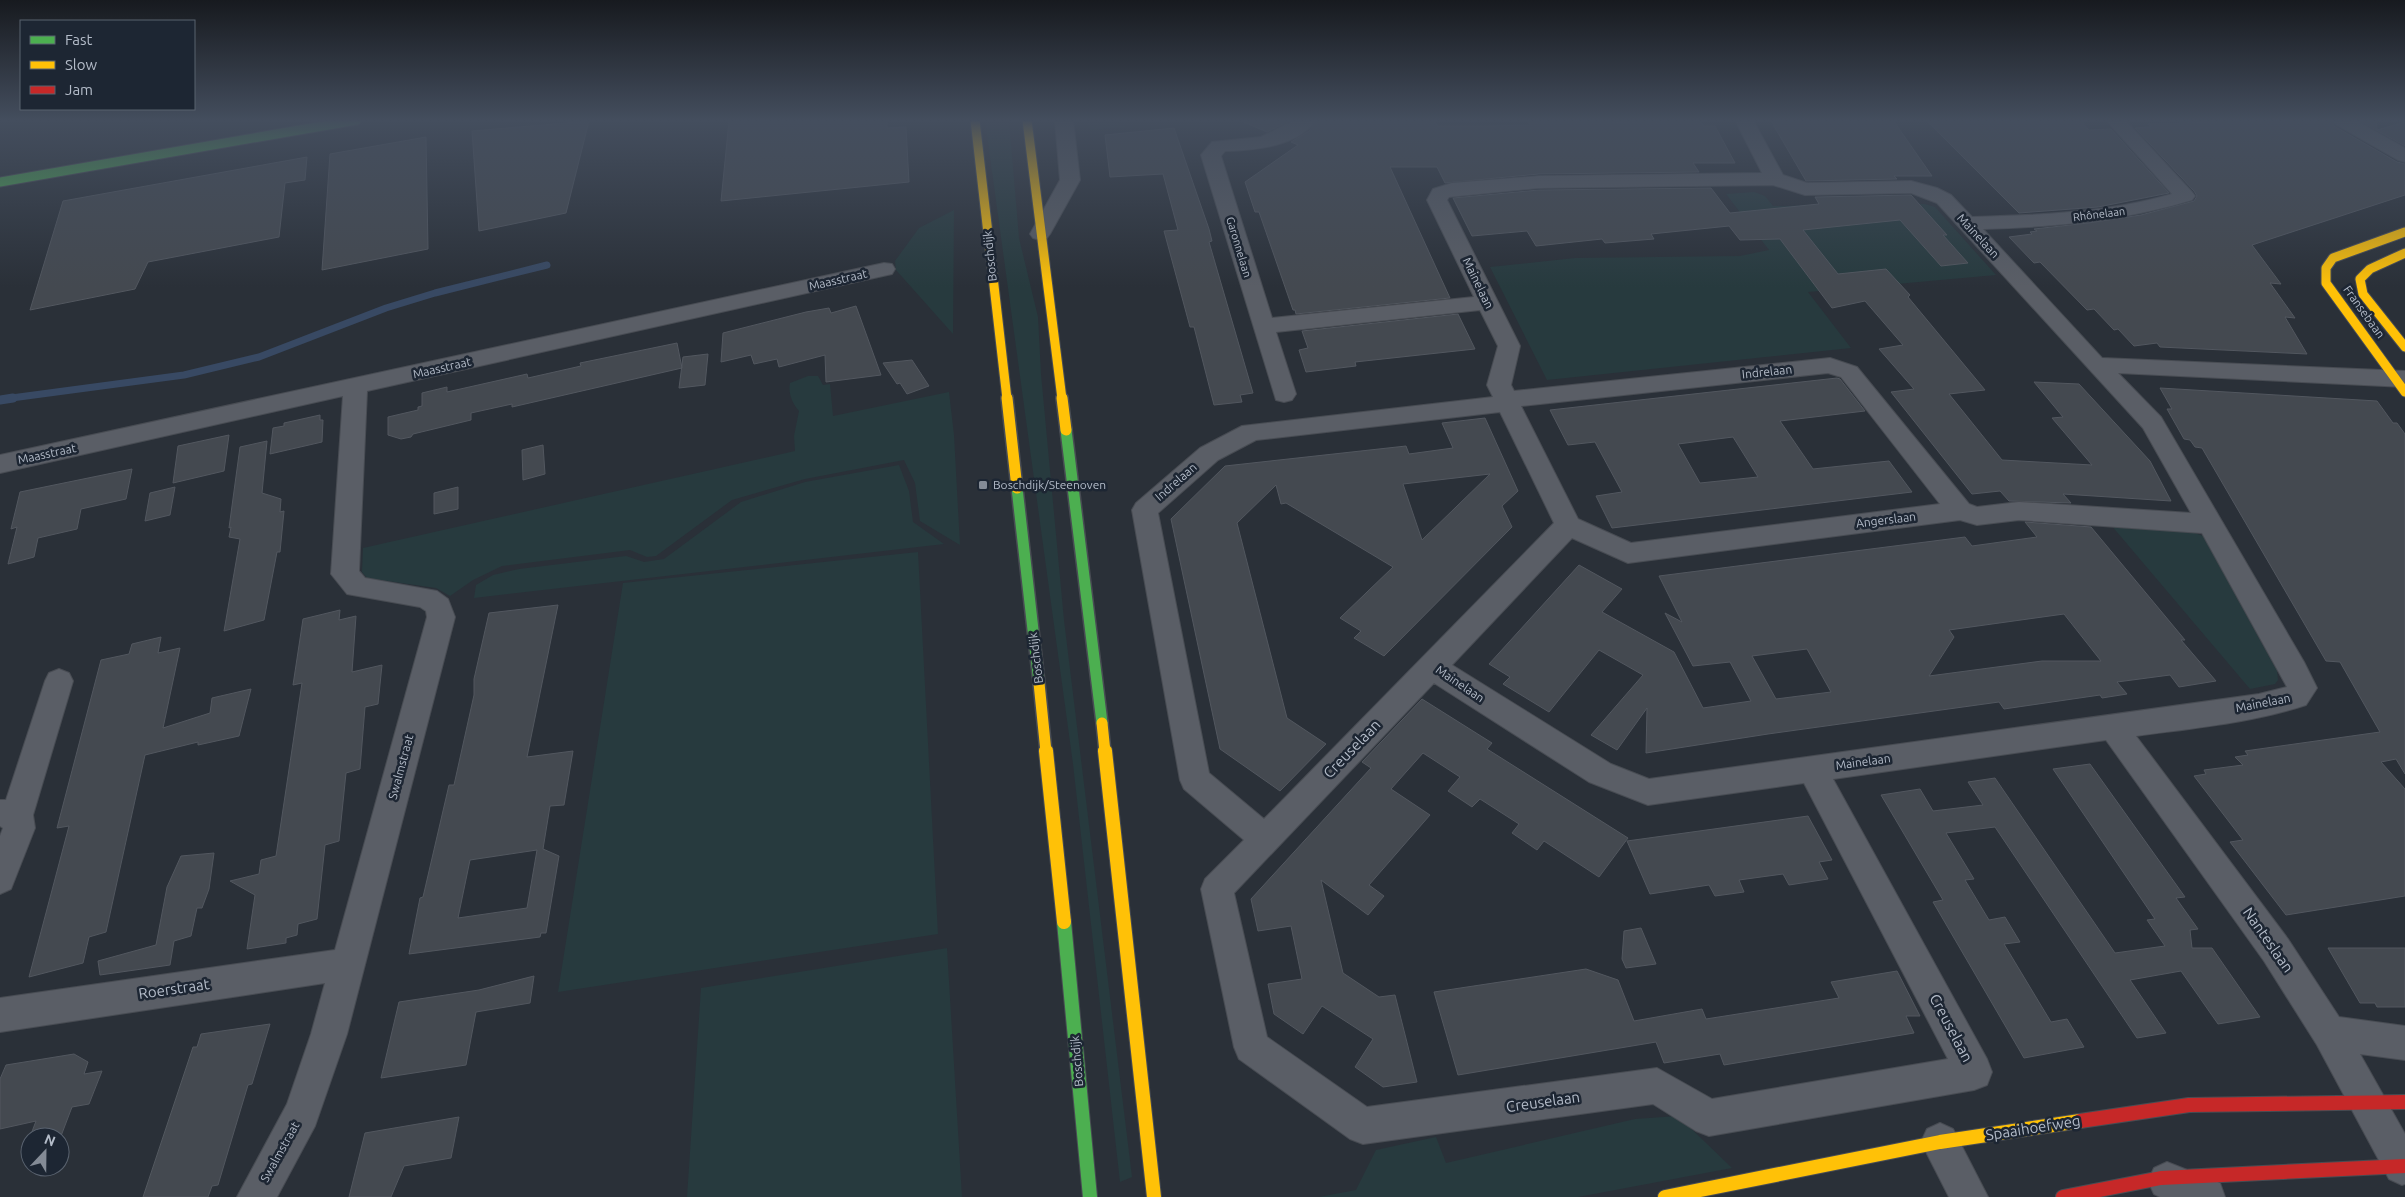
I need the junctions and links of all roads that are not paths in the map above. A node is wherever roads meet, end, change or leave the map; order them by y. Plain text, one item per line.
1 (35, 176) edge
2 (981, 176) edge
3 (1033, 176) edge
4 (1070, 176) edge
5 (1217, 176) edge
6 (1773, 176) edge
7 (2166, 176) edge
8 (1775, 179) junction
9 (0, 182) edge
10 (1967, 223) junction
11 (2405, 232) edge
12 (1040, 234) junction
13 (2405, 254) edge
14 (884, 269) dead end
15 (1488, 302) junction
16 (1263, 326) junction
17 (2405, 347) edge
18 (2096, 365) junction
19 (2402, 383) edge
20 (356, 387) junction
21 (1284, 394) dead end
22 (1507, 402) junction
23 (0, 464) edge
24 (1960, 511) junction
25 (2211, 524) junction
26 (1568, 525) junction
27 (1432, 667) junction
28 (59, 681) dead end
29 (2113, 727) junction
30 (1812, 769) junction
31 (9, 814) edge
32 (1266, 839) junction
33 (0, 879) edge
34 (348, 964) junction
35 (0, 1015) edge
36 (2329, 1033) junction
37 (2405, 1043) edge
38 (2367, 1102) junction
39 (2405, 1102) edge
40 (1940, 1142) junction
41 (2404, 1166) edge
42 (2161, 1178) junction
43 (256, 1197) edge
44 (1090, 1197) edge
45 (1154, 1197) edge
46 (1665, 1197) edge
47 (1969, 1197) edge
48 (2063, 1197) edge
49 (2206, 1197) edge

1 - 9 main road
2 - 44 main road, Boschdijk
3 - 12 main road
4 - 12 street
5 - 16 street, Garonnelaan
6 - 8 street
7 - 10 street, Rhônelaan
8 - 10 street, Mainelaan
8 - 15 street, Mainelaan
10 - 18 street, Mainelaan
11 - 19 main road, Fransebaan
12 - 45 main road
13 - 17 main road, Fransebaan
14 - 20 street, Maasstraat
15 - 16 street
15 - 22 street, Mainelaan
16 - 21 street, Garonnelaan
18 - 19 street
18 - 25 street, Mainelaan
20 - 23 street, Maasstraat
20 - 34 street, Swalmstraat
22 - 24 street, Indrelaan
22 - 26 street, Mainelaan
22 - 32 street, Indrelaan
24 - 25 street, Angerslaan
24 - 26 street, Angerslaan
25 - 29 street, Mainelaan
26 - 27 street, Mainelaan
27 - 30 street, Mainelaan
27 - 32 street, Creuselaan
28 - 31 street
29 - 30 street, Mainelaan
29 - 36 street, Nanteslaan
30 - 32 street, Creuselaan
31 - 33 street
34 - 35 street, Roerstraat
34 - 43 street, Swalmstraat
36 - 37 street
36 - 38 street, Nanteslaan
38 - 39 main road, Spaaihoefweg
38 - 40 main road, Spaaihoefweg
38 - 41 street, Nanteslaan
40 - 46 main road, Spaaihoefweg
40 - 47 street
41 - 42 main road
42 - 48 main road
42 - 49 street

